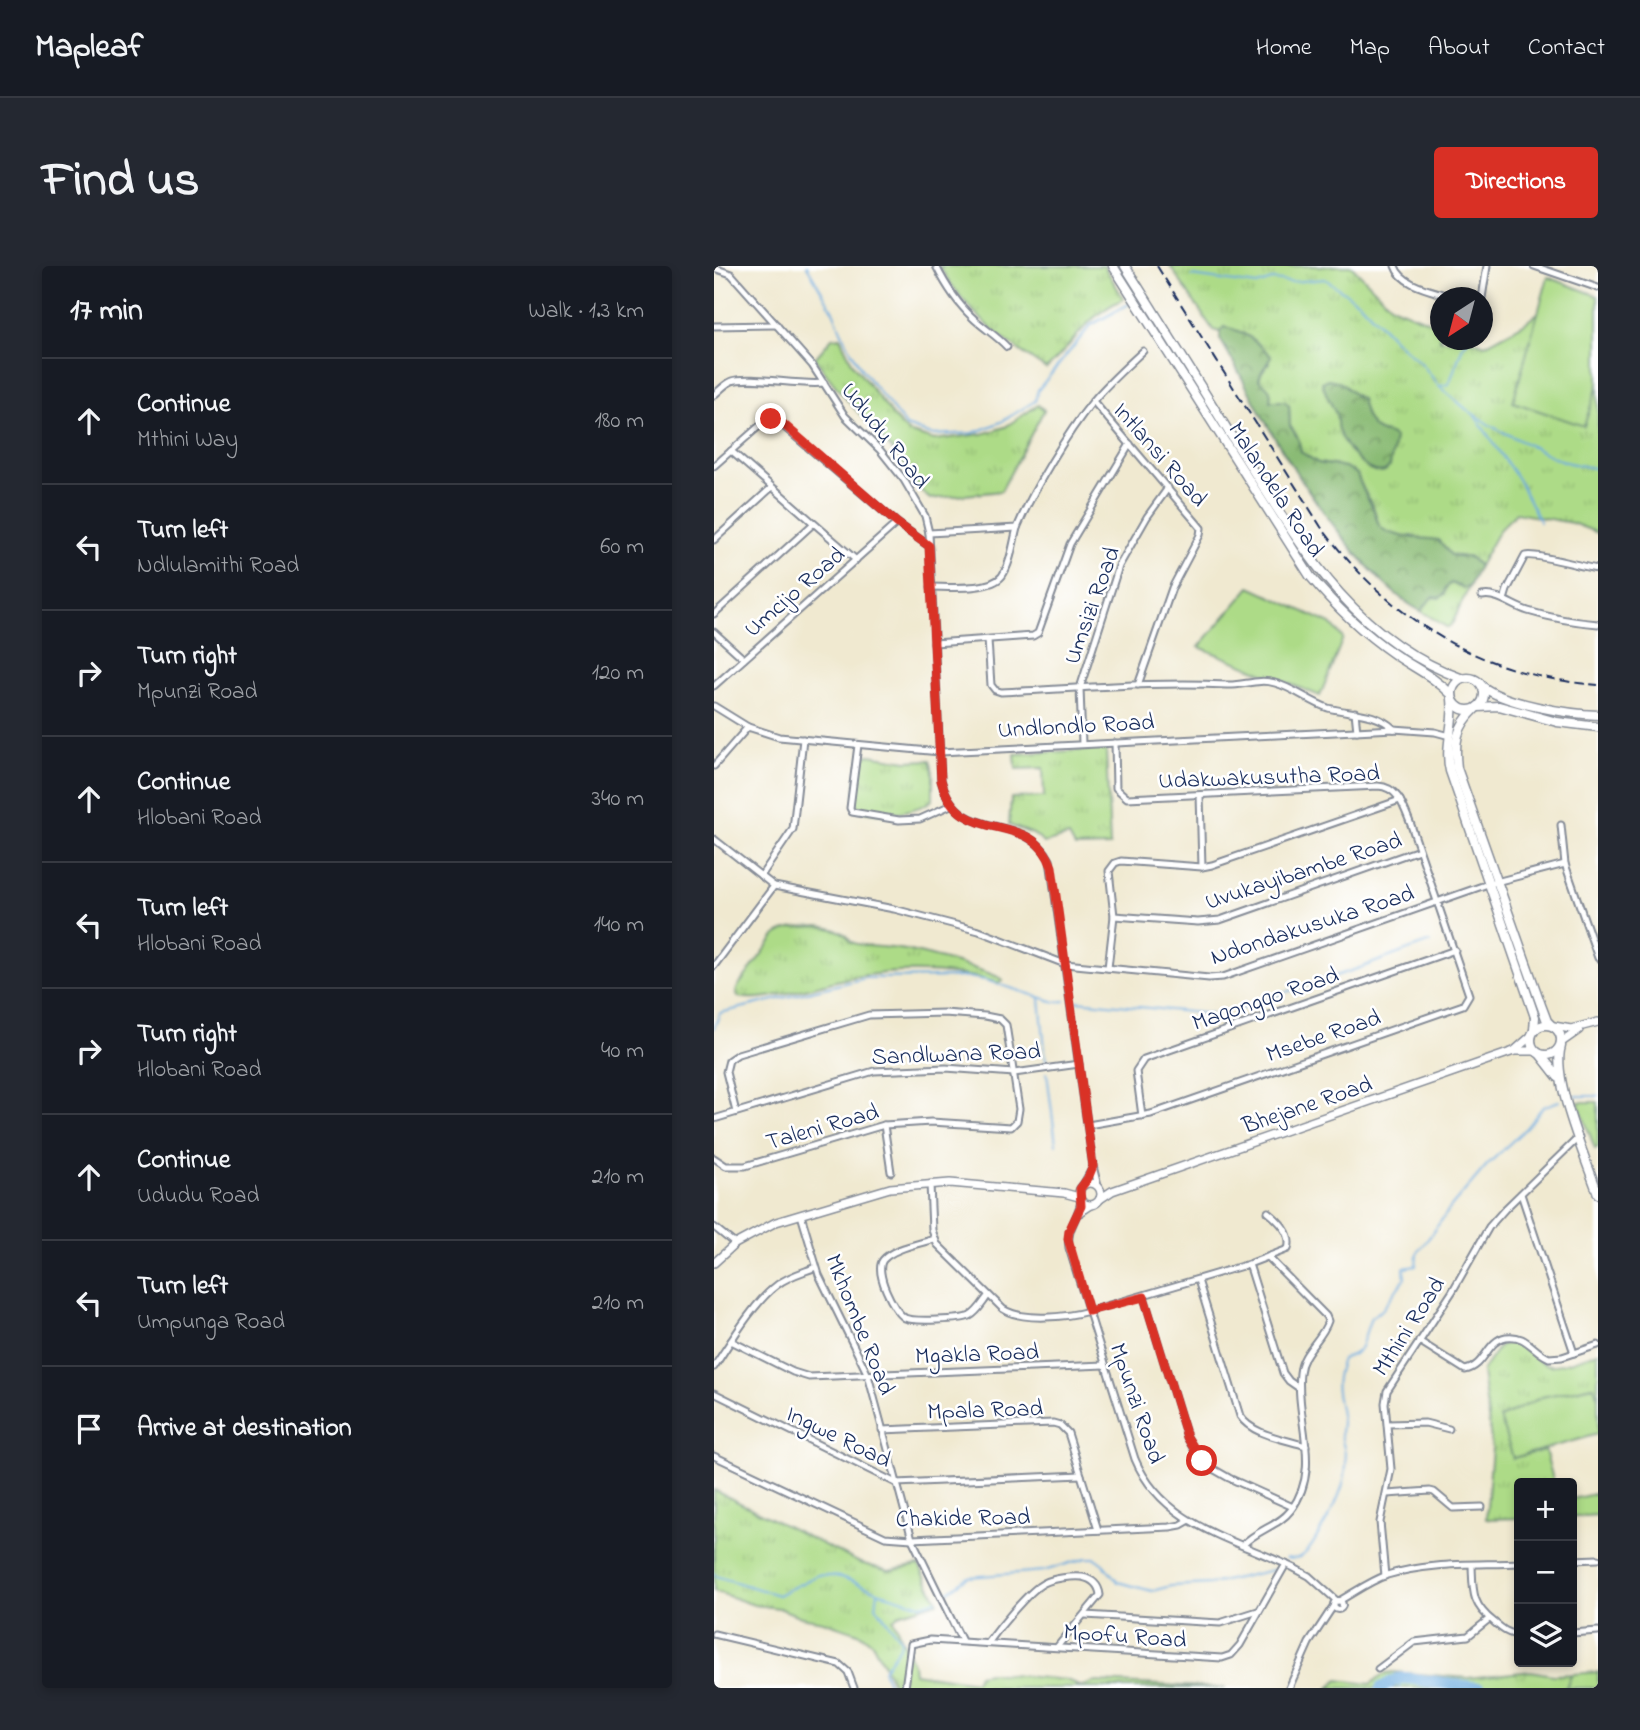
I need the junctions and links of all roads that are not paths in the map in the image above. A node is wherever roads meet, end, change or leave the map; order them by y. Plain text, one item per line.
1 (936, 266) edge
2 (1113, 266) edge
3 (1125, 266) edge
4 (1395, 266) edge
5 (1487, 266) edge
6 (1534, 266) edge
7 (714, 268) edge
8 (1484, 287) edge
9 (1598, 288) edge
10 (1430, 289) edge
11 (777, 325) junction
12 (714, 326) edge
13 (1007, 346) dead end
14 (1143, 351) dead end
15 (824, 383) junction
16 (714, 395) edge
17 (1093, 401) junction
18 (1130, 444) junction
19 (731, 451) junction
20 (714, 466) edge
21 (771, 488) junction
22 (1168, 488) junction
23 (897, 523) junction
24 (813, 524) junction
25 (1017, 528) junction
26 (929, 533) junction
27 (714, 540) edge
28 (929, 546) junction
29 (856, 560) junction
30 (1598, 569) edge
31 (932, 587) junction
32 (1482, 596) dead end
33 (1504, 600) junction
34 (714, 614) edge
35 (1598, 624) edge
36 (714, 632) edge
37 (988, 640) junction
38 (934, 643) junction
39 (744, 659) junction
40 (1463, 679) junction
41 (714, 685) edge
42 (1138, 685) junction
43 (1482, 686) junction
44 (1080, 688) junction
45 (1452, 697) junction
46 (714, 706) edge
47 (1477, 708) junction
48 (1355, 712) junction
49 (1598, 715) edge
50 (748, 727) junction
51 (1598, 727) edge
52 (1394, 729) junction
53 (1357, 731) junction
54 (1452, 736) junction
55 (803, 739) junction
56 (1115, 743) junction
57 (1082, 744) junction
58 (858, 745) junction
59 (940, 752) junction
60 (714, 766) edge
61 (1200, 795) junction
62 (1400, 800) junction
63 (951, 805) junction
64 (1561, 825) dead end
65 (714, 839) edge
66 (1419, 850) junction
67 (1565, 864) junction
68 (1202, 867) junction
69 (761, 876) junction
70 (1498, 881) junction
71 (1488, 884) junction
72 (774, 886) junction
73 (1438, 901) junction
74 (1114, 916) junction
75 (1455, 950) junction
76 (1598, 958) edge
77 (1065, 964) junction
78 (714, 966) edge
79 (1108, 968) junction
80 (1598, 1022) edge
81 (1553, 1026) junction
82 (1583, 1027) junction
83 (1533, 1033) junction
84 (1561, 1044) junction
85 (1514, 1051) junction
86 (1538, 1053) junction
87 (1079, 1064) junction
88 (1014, 1073) junction
89 (1561, 1083) junction
90 (736, 1112) junction
91 (1142, 1116) junction
92 (714, 1119) edge
93 (884, 1125) junction
94 (1088, 1125) junction
95 (1579, 1137) junction
96 (714, 1158) edge
97 (1093, 1166) junction
98 (891, 1172) dead end
99 (930, 1184) junction
100 (1099, 1187) junction
101 (1112, 1191) junction
102 (1081, 1193) junction
103 (1521, 1194) junction
104 (1598, 1194) edge
105 (1100, 1199) junction
106 (1092, 1205) junction
107 (1268, 1212) dead end
108 (801, 1215) junction
109 (1078, 1215) junction
110 (714, 1227) edge
111 (934, 1239) junction
112 (735, 1244) junction
113 (1268, 1257) junction
114 (714, 1263) edge
115 (1249, 1264) junction
116 (816, 1267) junction
117 (1198, 1280) junction
118 (988, 1296) junction
119 (1144, 1297) junction
120 (1089, 1311) junction
121 (731, 1341) junction
122 (1419, 1341) junction
123 (1598, 1345) edge
124 (1573, 1353) junction
125 (1105, 1366) junction
126 (714, 1367) edge
127 (868, 1375) junction
128 (1299, 1388) junction
129 (714, 1393) edge
130 (1388, 1424) junction
131 (1449, 1429) dead end
132 (882, 1430) junction
133 (1306, 1446) junction
134 (714, 1456) edge
135 (1081, 1475) junction
136 (896, 1483) junction
137 (1387, 1494) junction
138 (1293, 1507) junction
139 (1482, 1507) dead end
140 (1188, 1521) junction
141 (1098, 1530) junction
142 (912, 1539) junction
143 (1243, 1545) junction
144 (1598, 1559) edge
145 (1577, 1560) edge
146 (1514, 1563) edge
147 (1286, 1564) junction
148 (1472, 1565) junction
149 (1385, 1576) junction
150 (1337, 1604) junction
151 (1260, 1611) junction
152 (1085, 1615) junction
153 (1489, 1619) junction
154 (1598, 1631) edge
155 (1577, 1633) edge
156 (714, 1634) edge
157 (1514, 1634) edge
158 (962, 1641) junction
159 (988, 1643) junction
160 (1056, 1648) junction
161 (1378, 1670) dead end
162 (853, 1688) edge
163 (905, 1688) edge
164 (1289, 1688) edge

1 - 13 street
2 - 45 main road, Malandela Road
3 - 40 main road, Malandela Road
4 - 10 street
5 - 8 street
6 - 9 street
7 - 11 street, Ududu Road
11 - 12 street
11 - 15 street, Ududu Road
14 - 17 street
15 - 16 street
15 - 26 street, Ududu Road
17 - 18 street, Intlansi Road
17 - 25 street
18 - 22 street, Intlansi Road
18 - 37 street
19 - 20 street
19 - 21 street
19 - 23 street
21 - 24 street
21 - 27 street
22 - 42 street, Intlansi Road
22 - 44 street, Umsizi Road
23 - 28 street
23 - 29 street, Umcijo Road
24 - 29 street
24 - 34 street
25 - 26 street
25 - 31 street
26 - 28 street, Ududu Road
28 - 31 street, Ududu Road
29 - 39 street, Umcijo Road
30 - 33 street
31 - 38 street, Ududu Road
32 - 33 street
33 - 35 street
36 - 39 street
37 - 38 street
37 - 44 street
38 - 59 street, Ududu Road
39 - 41 street, Umcijo Road
40 - 43 main road
40 - 45 main road
42 - 44 street
42 - 48 street
43 - 47 main road
43 - 49 main road
44 - 57 street, Umsizi Road
45 - 47 main road
45 - 54 main road
46 - 50 street, Undlondlo Road
47 - 51 main road
47 - 54 main road
48 - 52 street
48 - 53 street
50 - 55 street, Undlondlo Road
50 - 60 street
52 - 53 street, Undlondlo Road
52 - 54 street, Undlondlo Road
53 - 56 street, Undlondlo Road
54 - 70 main road
54 - 71 main road
55 - 58 street, Undlondlo Road
55 - 69 street
56 - 57 street, Undlondlo Road
56 - 61 street, Udakwakusutha Road
57 - 59 street, Undlondlo Road
58 - 59 street, Undlondlo Road
58 - 63 street
59 - 63 street, Ududu Road
61 - 62 street, Udakwakusutha Road
61 - 68 street
62 - 66 street, Udakwakusutha Road
62 - 68 street
63 - 77 street
64 - 67 street
65 - 69 street, Ndondakusuka Road
66 - 73 street, Udakwakusutha Road
66 - 74 street, Uvukayibambe Road
67 - 70 street, Ndondakusuka Road
67 - 76 street
68 - 74 street
69 - 72 street, Ndondakusuka Road
70 - 71 street, Ndondakusuka Road
70 - 81 main road
71 - 73 street, Ndondakusuka Road
71 - 83 main road
72 - 77 street, Ndondakusuka Road
72 - 78 street
73 - 75 street, Msebe Road
73 - 79 street, Ndondakusuka Road
74 - 79 street
75 - 91 street, Maqongqo Road
75 - 91 street, Msebe Road
77 - 79 street, Ndondakusuka Road
77 - 87 street
80 - 82 street
81 - 82 street
81 - 83 main road
81 - 84 main road
82 - 84 street
83 - 85 street, Bhejane Road
83 - 86 main road
84 - 86 main road
84 - 89 main road
85 - 86 street, Bhejane Road
85 - 101 street, Bhejane Road
86 - 89 main road
87 - 88 street, Sandlwana Road
87 - 94 street
88 - 90 street, Sandlwana Road
88 - 90 street
88 - 93 street, Taleni Road
89 - 95 main road
90 - 92 street, Sandlwana Road
91 - 94 street, Msebe Road
93 - 96 street, Taleni Road
93 - 98 street
94 - 97 street
95 - 103 street, Mthini Road
95 - 104 main road
97 - 100 street
97 - 102 street, Mpunzi Road
99 - 102 street
99 - 108 street
99 - 111 street
100 - 101 street
100 - 102 street
100 - 105 street
101 - 105 street, Bhejane Road
102 - 106 street
102 - 109 street, Mpunzi Road
103 - 122 street, Mthini Road
103 - 124 street
105 - 106 street, Bhejane Road
106 - 109 street
107 - 113 street
108 - 112 street
108 - 116 street, Mkhombe Road
109 - 120 street, Mpunzi Road
110 - 112 street
111 - 118 street
111 - 118 street
112 - 114 street
113 - 115 street
113 - 128 street
115 - 117 street
115 - 128 street
116 - 121 street
116 - 127 street, Mkhombe Road
117 - 119 street
117 - 133 street
118 - 120 street
119 - 120 street
119 - 138 street
120 - 125 street, Mpunzi Road
121 - 126 street
121 - 127 street, Mgakla Road
122 - 124 street
122 - 130 street, Mthini Road
123 - 124 street
125 - 127 street, Mgakla Road
125 - 140 street, Mpunzi Road
127 - 132 street, Mkhombe Road
128 - 133 street
129 - 136 street, Ingwe Road
130 - 131 street
130 - 137 street, Mthini Road
132 - 135 street, Mpala Road
132 - 136 street, Mkhombe Road
133 - 138 street
134 - 142 street, Chakide Road
135 - 136 street, Ingwe Road
135 - 141 street, Mpala Road
136 - 142 street, Mkhombe Road
137 - 139 street
137 - 149 street, Mthini Road
138 - 143 street
140 - 141 street, Chakide Road
140 - 143 street, Mpunzi Road
141 - 142 street, Chakide Road
142 - 158 street, Mkhombe Road
143 - 147 street, Mpunzi Road
144 - 145 street
146 - 148 street
147 - 150 street, Mpunzi Road
147 - 151 street, Mpofu Road
148 - 149 street
148 - 153 street
149 - 150 street
150 - 164 street
151 - 152 street
151 - 160 street, Mpofu Road
152 - 159 street
152 - 160 street
153 - 157 street
153 - 161 street
154 - 155 street
156 - 162 street
158 - 159 street, Mpofu Road
158 - 163 street, Mpofu Road
159 - 160 street, Mpofu Road

